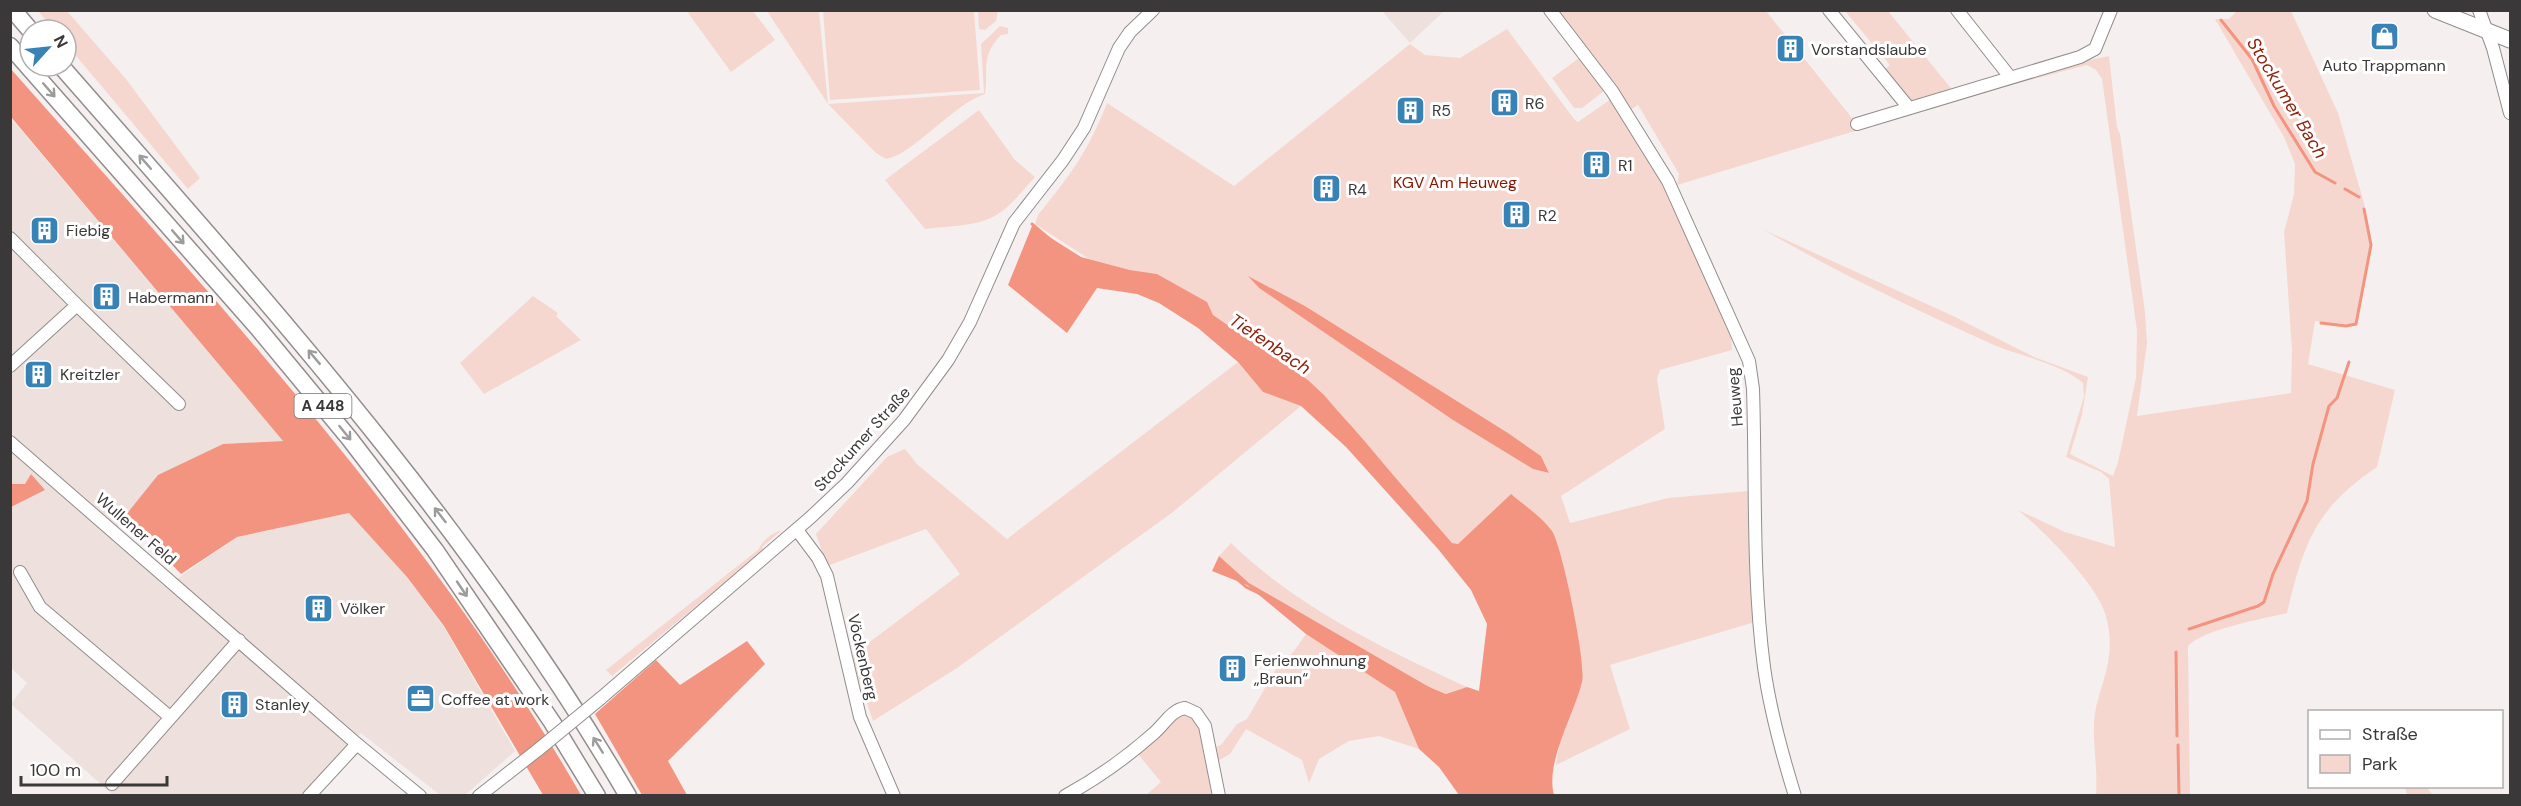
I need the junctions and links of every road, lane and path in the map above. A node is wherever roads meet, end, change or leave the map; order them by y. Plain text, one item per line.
1 (1153, 10) edge
2 (1550, 10) edge
3 (1829, 10) edge
4 (1957, 10) edge
5 (2111, 10) edge
6 (2435, 10) edge
7 (2479, 10) edge
8 (2487, 30) junction
9 (2511, 40) edge
10 (10, 46) edge
11 (2010, 77) junction
12 (72, 78) edge
13 (1909, 108) junction
14 (2511, 113) edge
15 (1857, 124) dead end
16 (10, 238) edge
17 (77, 305) junction
18 (10, 366) edge
19 (180, 404) dead end
20 (10, 442) edge
21 (796, 530) junction
22 (20, 572) dead end
23 (239, 640) junction
24 (170, 717) junction
25 (357, 744) junction
26 (112, 784) dead end
27 (309, 795) edge
28 (420, 795) edge
29 (479, 795) edge
30 (597, 795) edge
31 (628, 795) edge
32 (894, 795) edge
33 (1065, 795) edge
34 (1219, 795) edge
35 (1795, 795) edge

1 - 21 street, Stockumer Straße
2 - 35 street, Heuweg
3 - 13 street
4 - 11 street
5 - 11 street
6 - 8 main road
7 - 8 street
8 - 9 main road
8 - 14 street
10 -> 30 highway, A 448
11 - 13 street
31 -> 12 highway, A 448
13 - 15 street
16 - 17 street
17 - 18 street
17 - 19 street
20 - 23 street, Wullener Feld
21 - 29 street, Stockumer Straße, bridge
21 - 32 street, Vöckenberg
22 - 24 street
23 - 24 street
23 - 25 street, Wullener Feld
24 - 26 street
25 - 27 street
25 - 28 street, Wullener Feld
33 - 34 street

